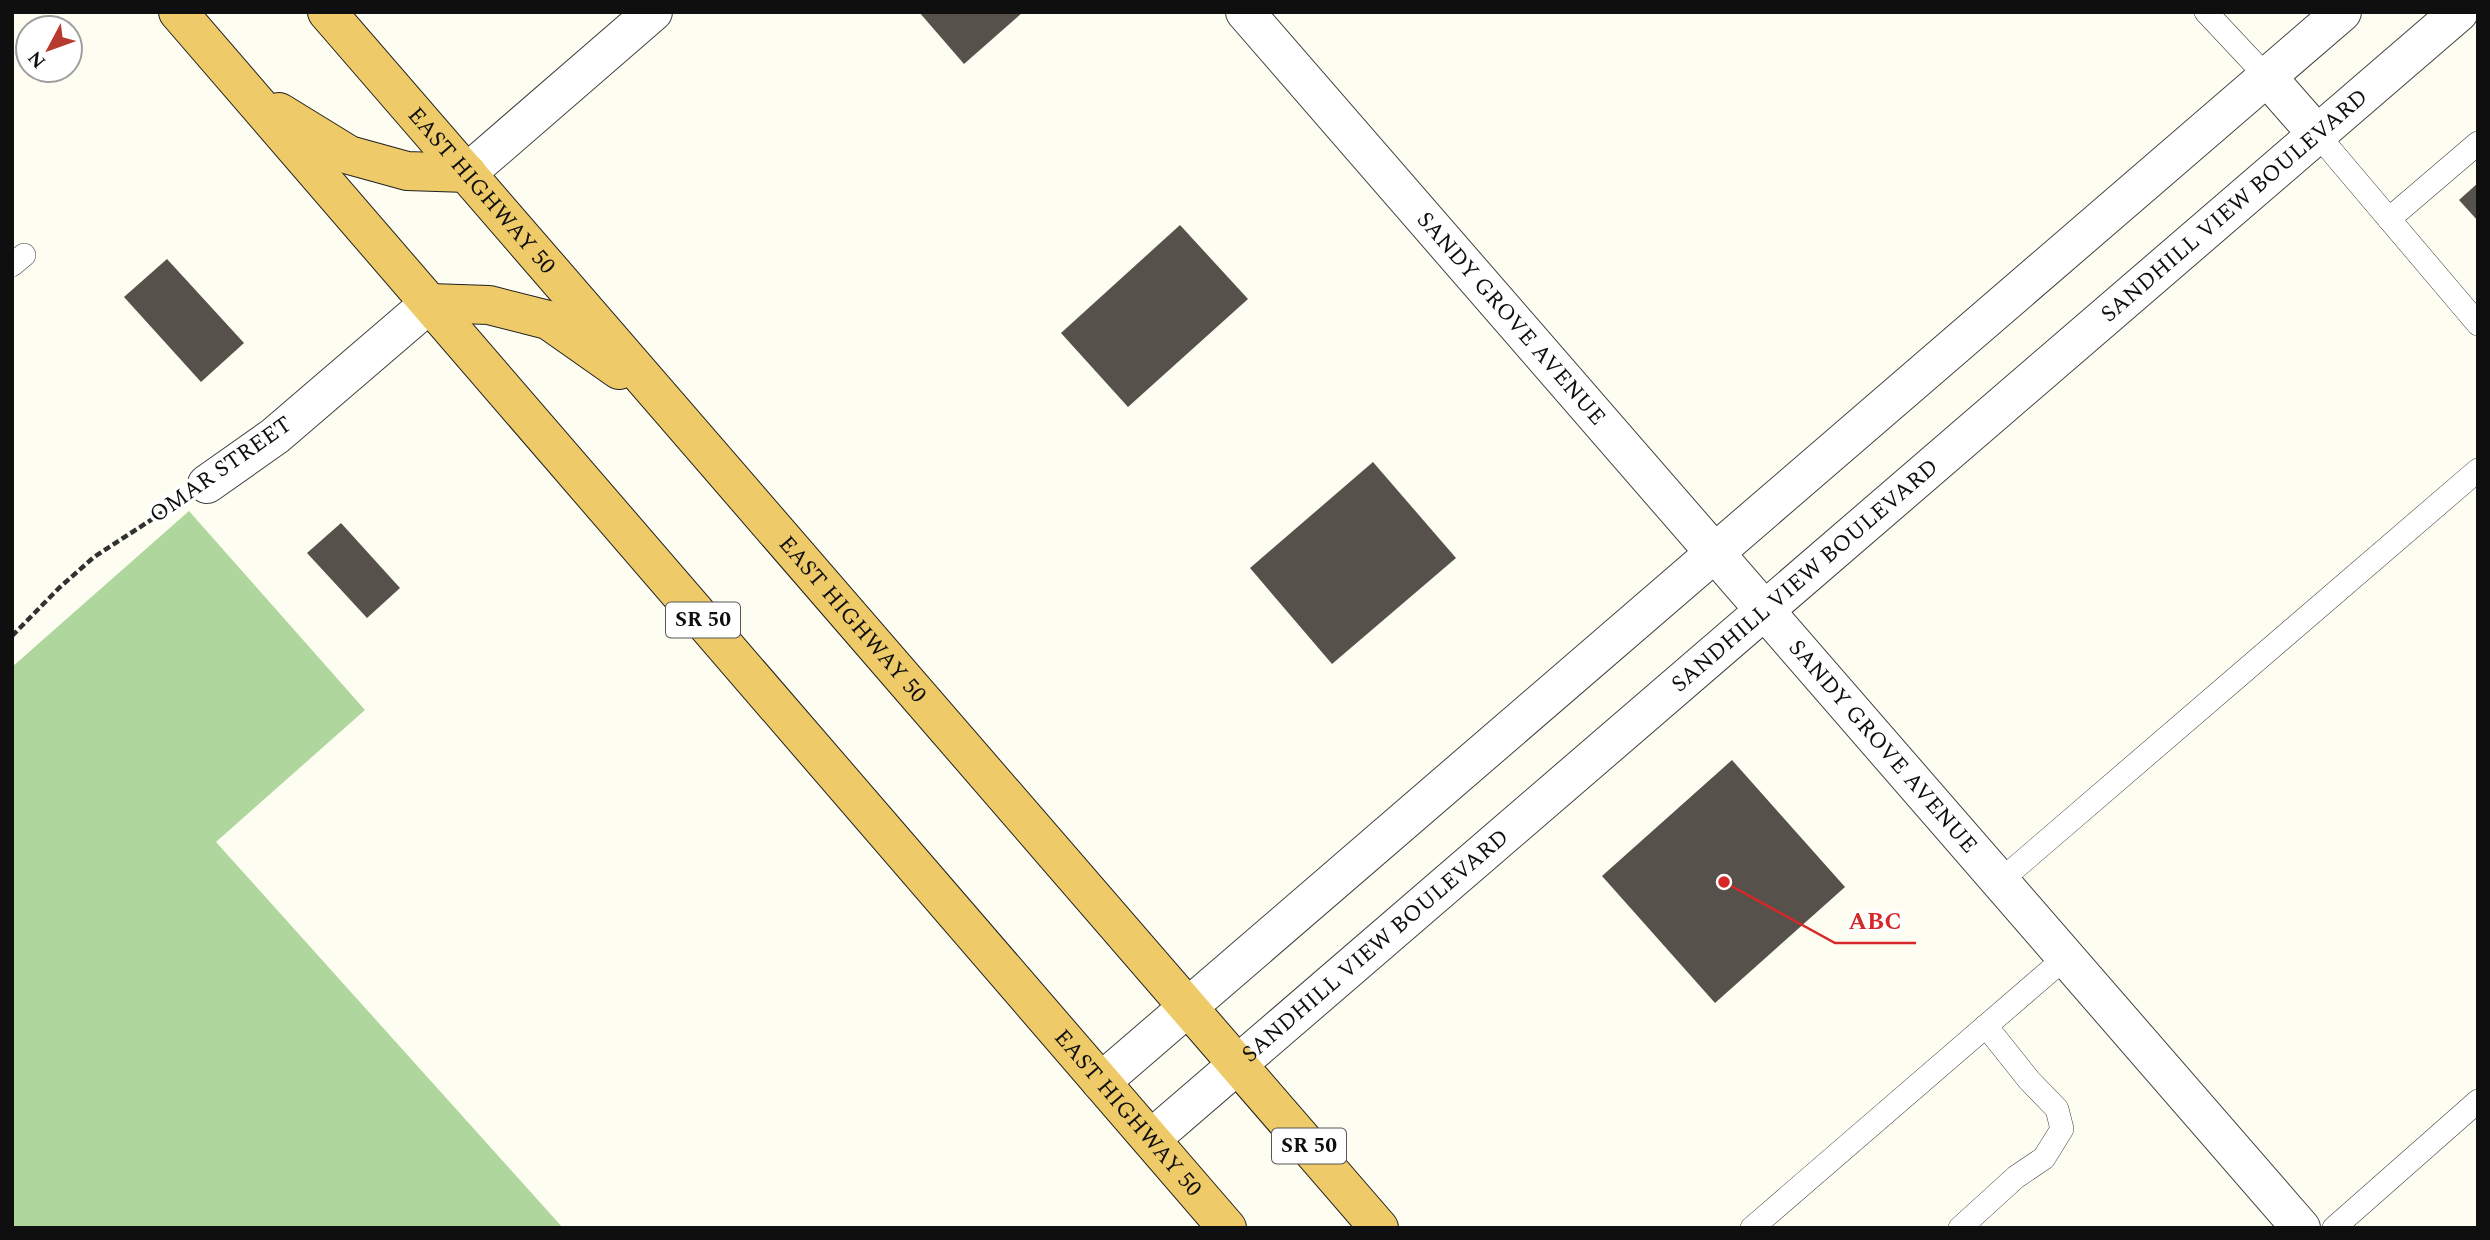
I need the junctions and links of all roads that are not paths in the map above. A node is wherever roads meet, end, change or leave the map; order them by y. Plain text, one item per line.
1 (178, 12) edge
2 (327, 12) edge
3 (653, 12) edge
4 (1245, 12) edge
5 (2206, 12) edge
6 (2342, 12) edge
7 (2459, 12) edge
8 (2267, 77) junction
9 (248, 92) junction
10 (2317, 134) junction
11 (2478, 143) edge
12 (467, 173) junction
13 (2389, 219) junction
14 (430, 303) junction
15 (2478, 324) edge
16 (667, 403) junction
17 (2478, 470) edge
18 (207, 484) road end
19 (1715, 553) junction
20 (1766, 612) junction
21 (2000, 881) junction
22 (2066, 957) junction
23 (1188, 1007) junction
24 (1986, 1026) junction
25 (1238, 1064) junction
26 (1101, 1082) junction
27 (2478, 1101) edge
28 (1151, 1139) junction
29 (1227, 1228) edge
30 (1379, 1228) edge
31 (1752, 1228) edge
32 (1960, 1228) edge
33 (2301, 1228) edge
34 (2334, 1228) edge

1 - 9 highway, EAST HIGHWAY 50 / SR 50
2 - 12 highway, EAST HIGHWAY 50 / SR 50
3 - 12 street
4 - 19 street, SANDY GROVE AVENUE
5 - 8 lane
6 - 8 street
7 - 10 street, SANDHILL VIEW BOULEVARD
8 - 10 street
8 - 19 street
9 - 12 highway
9 - 14 highway, EAST HIGHWAY 50 / SR 50
10 - 13 lane
10 - 20 street, SANDHILL VIEW BOULEVARD
11 - 13 lane
12 - 16 highway, EAST HIGHWAY 50 / SR 50
13 - 15 lane
14 - 16 highway
14 - 18 street, OMAR STREET
14 - 26 highway, EAST HIGHWAY 50 / SR 50
16 - 23 highway, EAST HIGHWAY 50 / SR 50
17 - 21 lane
19 - 20 street, SANDY GROVE AVENUE
19 - 23 street
20 - 21 street, SANDY GROVE AVENUE
20 - 25 street, SANDHILL VIEW BOULEVARD
21 - 22 street, SANDY GROVE AVENUE
22 - 24 lane
22 - 33 street, SANDY GROVE AVENUE
23 - 25 highway, EAST HIGHWAY 50 / SR 50
23 - 26 street
24 - 31 lane
24 - 32 lane
25 - 28 street, SANDHILL VIEW BOULEVARD
25 - 30 highway, EAST HIGHWAY 50 / SR 50
26 - 28 highway, EAST HIGHWAY 50 / SR 50
27 - 34 lane
28 - 29 highway, EAST HIGHWAY 50 / SR 50

